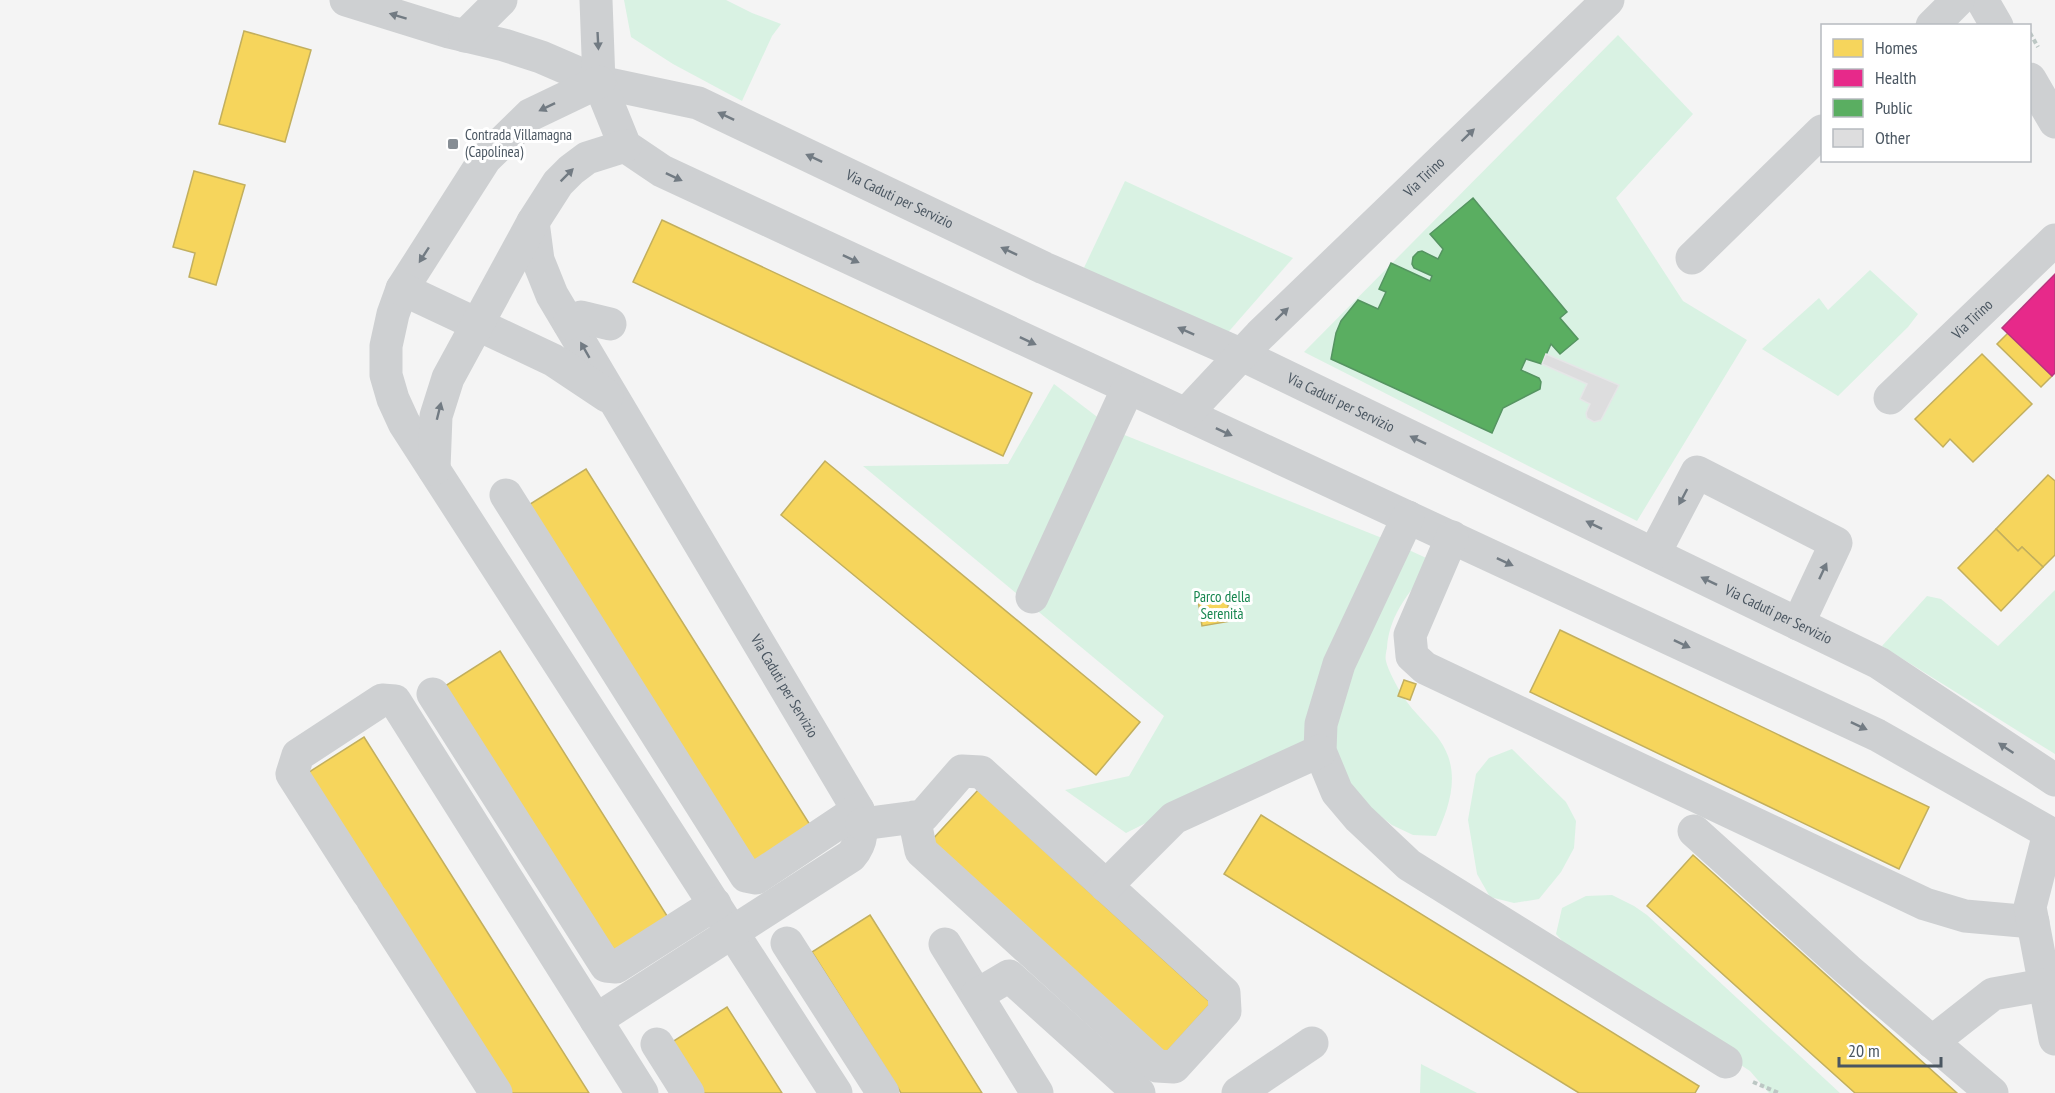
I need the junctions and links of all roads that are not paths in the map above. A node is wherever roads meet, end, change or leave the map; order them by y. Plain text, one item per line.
1 (346, 0) edge
2 (501, 0) edge
3 (596, 0) edge
4 (1608, 0) edge
5 (1958, 0) edge
6 (1982, 0) edge
7 (1934, 24) edge
8 (1996, 24) edge
9 (457, 34) junction
10 (2031, 81) edge
11 (599, 82) junction
12 (2055, 122) edge
13 (1821, 132) edge
14 (625, 146) junction
15 (533, 222) junction
16 (2055, 240) edge
17 (1692, 258) dead end
18 (402, 289) junction
19 (569, 323) junction
20 (477, 324) junction
21 (610, 324) dead end
22 (1240, 354) junction
23 (1128, 388) junction
24 (1890, 398) dead end
25 (614, 401) junction
26 (1186, 414) junction
27 (434, 469) junction
28 (506, 495) dead end
29 (1408, 518) junction
30 (1452, 537) junction
31 (1654, 554) junction
32 (1032, 597) dead end
33 (1798, 624) junction
34 (433, 694) dead end
35 (1320, 751) junction
36 (2055, 780) edge
37 (860, 817) junction
38 (914, 817) junction
39 (1694, 831) dead end
40 (2052, 835) edge
41 (1106, 886) junction
42 (715, 904) junction
43 (2033, 922) junction
44 (733, 931) junction
45 (787, 943) dead end
46 (945, 944) dead end
47 (2044, 985) junction
48 (977, 995) junction
49 (596, 1020) junction
50 (2055, 1039) edge
51 (1932, 1042) junction
52 (1312, 1043) dead end
53 (657, 1044) dead end
54 (1726, 1062) dead end
55 (496, 1093) edge
56 (642, 1093) edge
57 (688, 1093) edge
58 (836, 1093) edge
59 (883, 1093) edge
60 (1037, 1093) edge
61 (1139, 1093) edge
62 (1238, 1093) edge
63 (1992, 1093) edge

9 -> 1 street, Via Caduti per Servizio
2 - 9 street
3 -> 11 street
22 -> 4 street, Via Tirino
5 - 7 street
6 - 8 street
9 - 11 street, Via Caduti per Servizio
10 - 12 street
11 - 14 street
11 -> 18 street
22 -> 11 street, Via Caduti per Servizio
13 - 17 street
15 -> 14 street
14 -> 23 street
15 - 19 street, Via Caduti per Servizio
15 - 20 street
16 - 24 street, Via Tirino
18 - 20 street, Via Caduti per Servizio
18 - 27 street
19 - 21 street
25 -> 19 street, Via Caduti per Servizio
20 - 25 street, Via Caduti per Servizio
27 -> 20 street
22 - 26 street, Via Tirino
31 -> 22 street, Via Caduti per Servizio
23 - 26 street
23 - 32 street
25 - 37 street, Via Caduti per Servizio
26 -> 29 street
27 - 42 street
28 - 37 street
29 - 30 street
29 - 35 street
30 -> 40 street
30 - 43 street
33 -> 31 street, Via Caduti per Servizio
33 -> 31 street
36 -> 33 street, Via Caduti per Servizio
34 - 42 street
35 - 41 street
35 - 54 street
37 - 38 street
37 - 44 street
38 - 41 street
38 - 41 street
39 - 51 street
40 - 43 street
42 - 44 street
43 - 47 street
44 - 49 street
44 - 58 street
45 - 59 street
46 - 48 street
47 - 50 street
47 - 51 street
48 - 60 street
48 - 61 street
49 - 55 street
49 - 56 street
51 - 63 street
52 - 62 street
53 - 57 street

